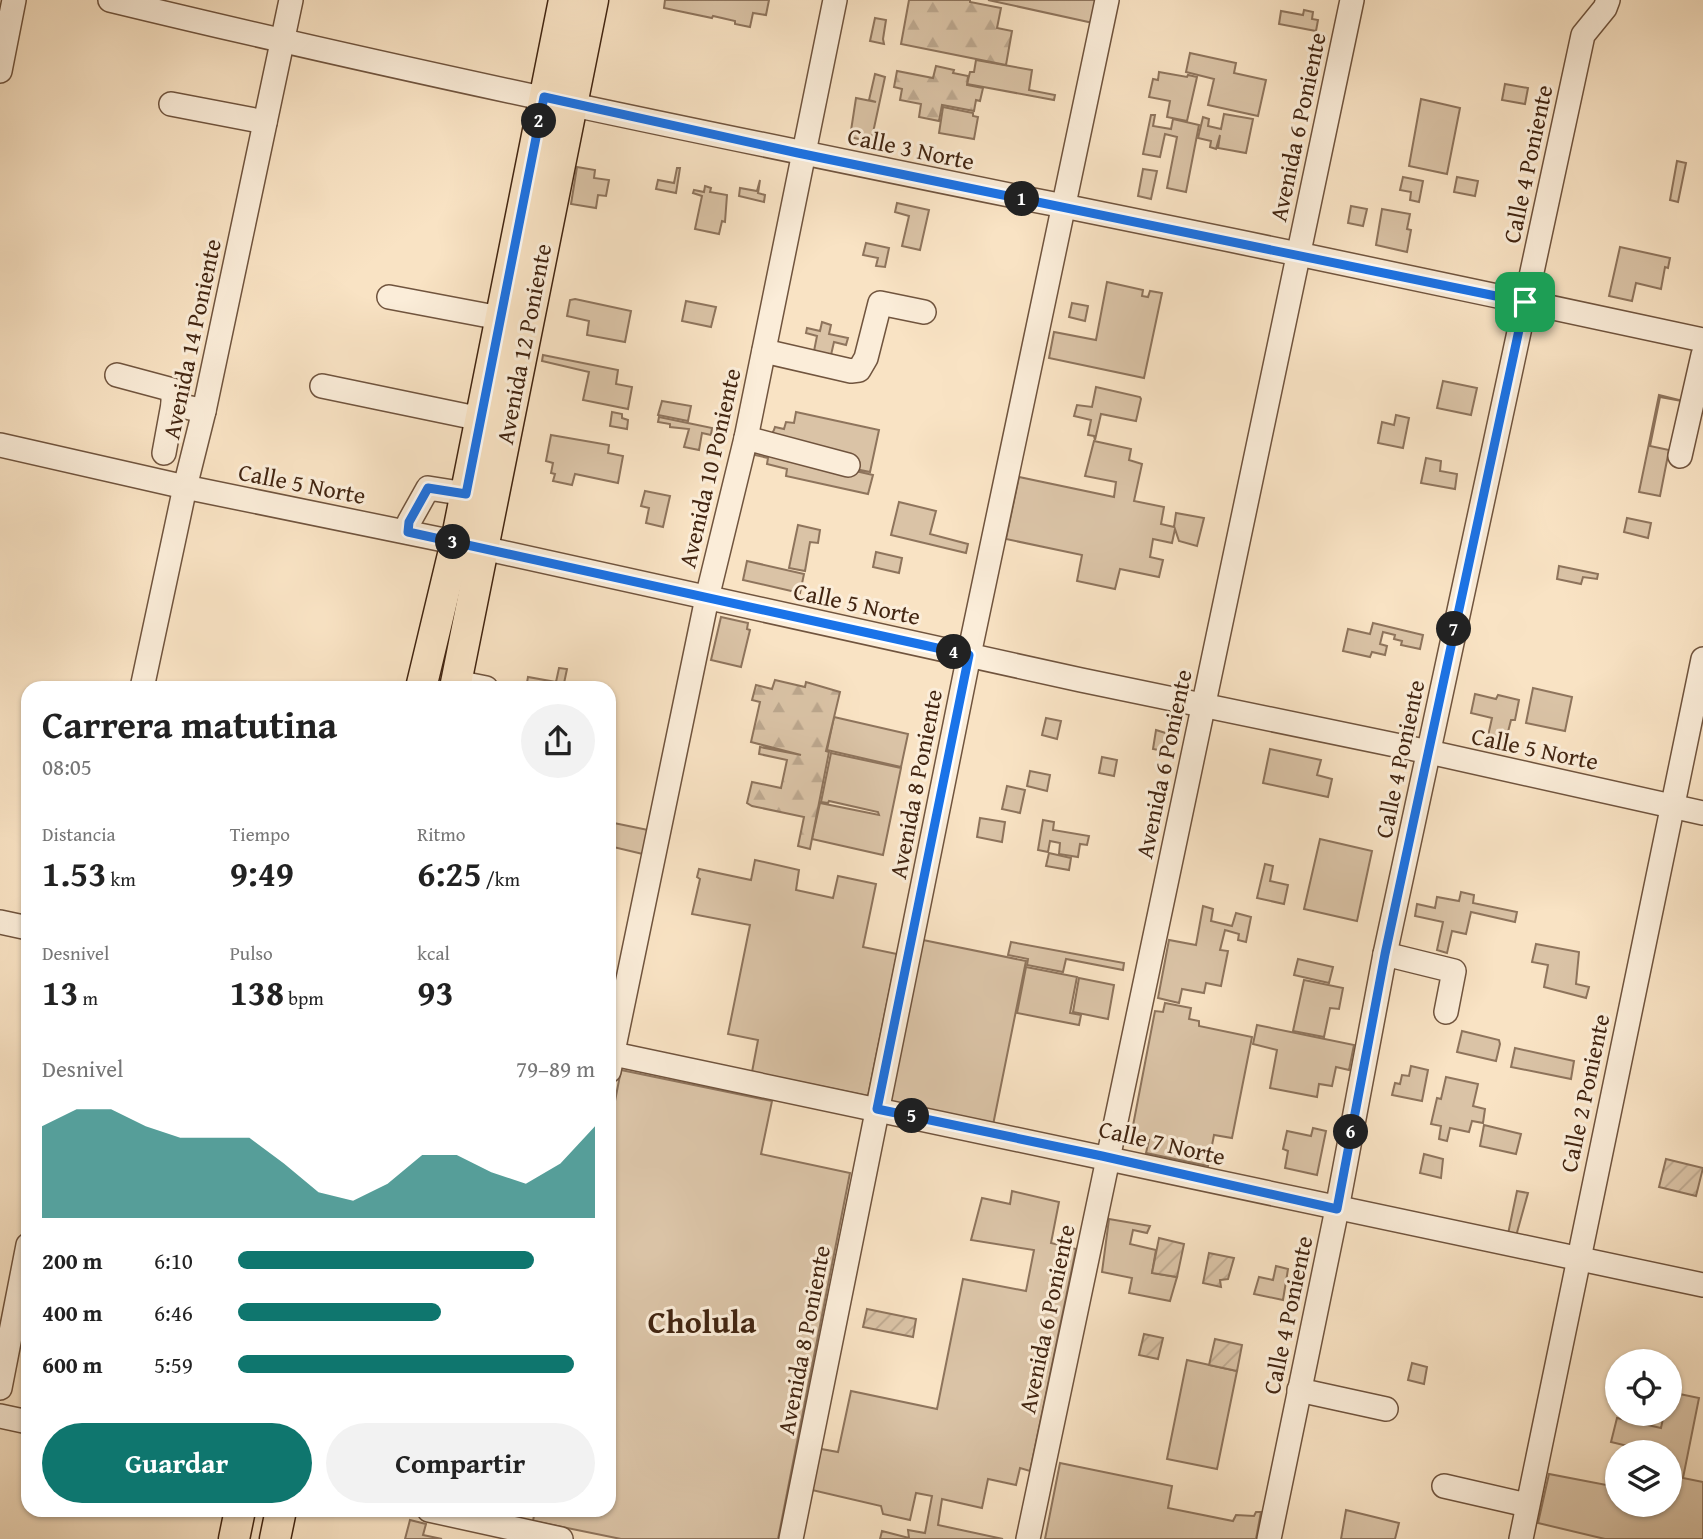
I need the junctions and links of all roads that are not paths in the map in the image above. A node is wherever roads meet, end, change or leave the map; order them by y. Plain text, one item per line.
1 (14, 0) edge
2 (110, 0) edge
3 (291, 0) edge
4 (564, 0) edge
5 (593, 0) edge
6 (835, 0) edge
7 (1107, 0) edge
8 (1352, 0) edge
9 (1608, 0) edge
10 (282, 41) junction
11 (0, 71) edge
12 (558, 101) junction
13 (171, 104) dead end
14 (265, 122) junction
15 (805, 154) junction
16 (1064, 207) junction
17 (1298, 254) junction
18 (389, 298) dead end
19 (1525, 302) junction
20 (924, 312) dead end
21 (500, 318) junction
22 (1703, 340) edge
23 (764, 351) junction
24 (1703, 355) edge
25 (117, 375) dead end
26 (322, 386) dead end
27 (173, 404) junction
28 (204, 411) junction
29 (481, 419) junction
30 (746, 438) junction
31 (0, 445) edge
32 (164, 453) dead end
33 (1680, 456) dead end
34 (848, 465) dead end
35 (185, 487) junction
36 (466, 494) junction
37 (408, 532) junction
38 (470, 545) junction
39 (708, 598) junction
40 (969, 655) junction
41 (1703, 659) edge
42 (143, 681) edge
43 (423, 681) edge
44 (456, 681) edge
45 (1203, 705) junction
46 (1429, 752) junction
47 (1672, 806) junction
48 (1703, 813) edge
49 (0, 922) edge
50 (21, 926) edge
51 (1385, 954) junction
52 (1447, 1012) dead end
53 (616, 1031) edge
54 (616, 1060) edge
55 (877, 1109) junction
56 (1108, 1157) junction
57 (1337, 1209) junction
58 (1578, 1257) junction
59 (21, 1281) edge
60 (1703, 1285) edge
61 (0, 1388) edge
62 (1299, 1390) junction
63 (1386, 1409) dead end
64 (0, 1416) edge
65 (21, 1420) edge
66 (1444, 1486) dead end
67 (1527, 1505) junction
68 (239, 1517) edge
69 (280, 1517) edge
70 (468, 1517) edge
71 (518, 1526) edge
72 (234, 1539) edge
73 (275, 1539) edge
74 (561, 1539) edge
75 (791, 1539) edge
76 (1028, 1539) edge
77 (1269, 1539) edge
78 (1521, 1539) edge

1 - 11 street
2 - 10 street, Calle 3 Norte
3 - 10 street, Avenida 14 Poniente
4 - 12 main road, Avenida 12 Poniente
5 - 12 main road, Avenida 12 Poniente
6 - 15 street, Avenida 10 Poniente
7 - 16 street, Avenida 8 Poniente
8 - 17 street, Avenida 6 Poniente
9 - 19 street, Calle 4 Poniente
10 - 12 street, Calle 3 Norte
10 - 14 street, Avenida 14 Poniente
12 - 15 street, Calle 3 Norte
12 - 21 main road, Avenida 12 Poniente
12 - 38 main road, Avenida 12 Poniente
13 - 14 street
14 - 28 street, Avenida 14 Poniente
15 - 16 street, Calle 3 Norte
15 - 23 street, Avenida 10 Poniente
16 - 17 street, Calle 3 Norte
16 - 40 street, Avenida 8 Poniente
17 - 19 street, Calle 3 Norte
17 - 45 street, Avenida 6 Poniente
18 - 21 street
19 - 22 street, Calle 3 Norte
19 - 46 street, Calle 4 Poniente
20 - 23 street
21 - 29 main road, Avenida 12 Poniente
23 - 30 street, Avenida 10 Poniente
24 - 33 street
25 - 27 street
26 - 29 street
27 - 28 street
27 - 32 street
28 - 35 street, Avenida 14 Poniente
29 - 36 main road, Avenida 12 Poniente
30 - 34 street
30 - 39 street, Avenida 10 Poniente
31 - 35 street, Calle 5 Norte
35 - 37 street, Calle 5 Norte
35 - 42 street, Avenida 14 Poniente
36 - 37 street
36 - 38 main road, Avenida 12 Poniente
37 - 38 street, Calle 5 Norte
38 - 39 street, Calle 5 Norte
38 - 43 main road, Avenida 12 Poniente
38 - 44 main road, Avenida 12 Poniente
39 - 40 street, Calle 5 Norte
39 - 53 street, Avenida 10 Poniente
40 - 45 street, Calle 5 Norte
40 - 55 street, Avenida 8 Poniente
41 - 47 street, Calle 2 Poniente
45 - 46 street, Calle 5 Norte
45 - 56 street, Avenida 6 Poniente
46 - 47 street, Calle 5 Norte
46 - 51 street, Calle 4 Poniente
47 - 48 street, Calle 5 Norte
47 - 58 street, Calle 2 Poniente
49 - 50 street
51 - 52 street
51 - 57 street, Calle 4 Poniente
54 - 55 street, Calle 7 Norte
55 - 56 street, Calle 7 Norte
55 - 75 street, Avenida 8 Poniente
56 - 57 street, Calle 7 Norte
56 - 76 street, Avenida 6 Poniente
57 - 58 street, Calle 7 Norte
57 - 62 street, Calle 4 Poniente
58 - 60 street, Calle 7 Norte
58 - 67 street, Calle 2 Poniente
59 - 61 street
62 - 63 street
62 - 77 street, Calle 4 Poniente
64 - 65 street
66 - 67 street
67 - 78 street, Calle 2 Poniente
68 - 72 main road
69 - 73 main road
70 - 71 street
71 - 74 street

